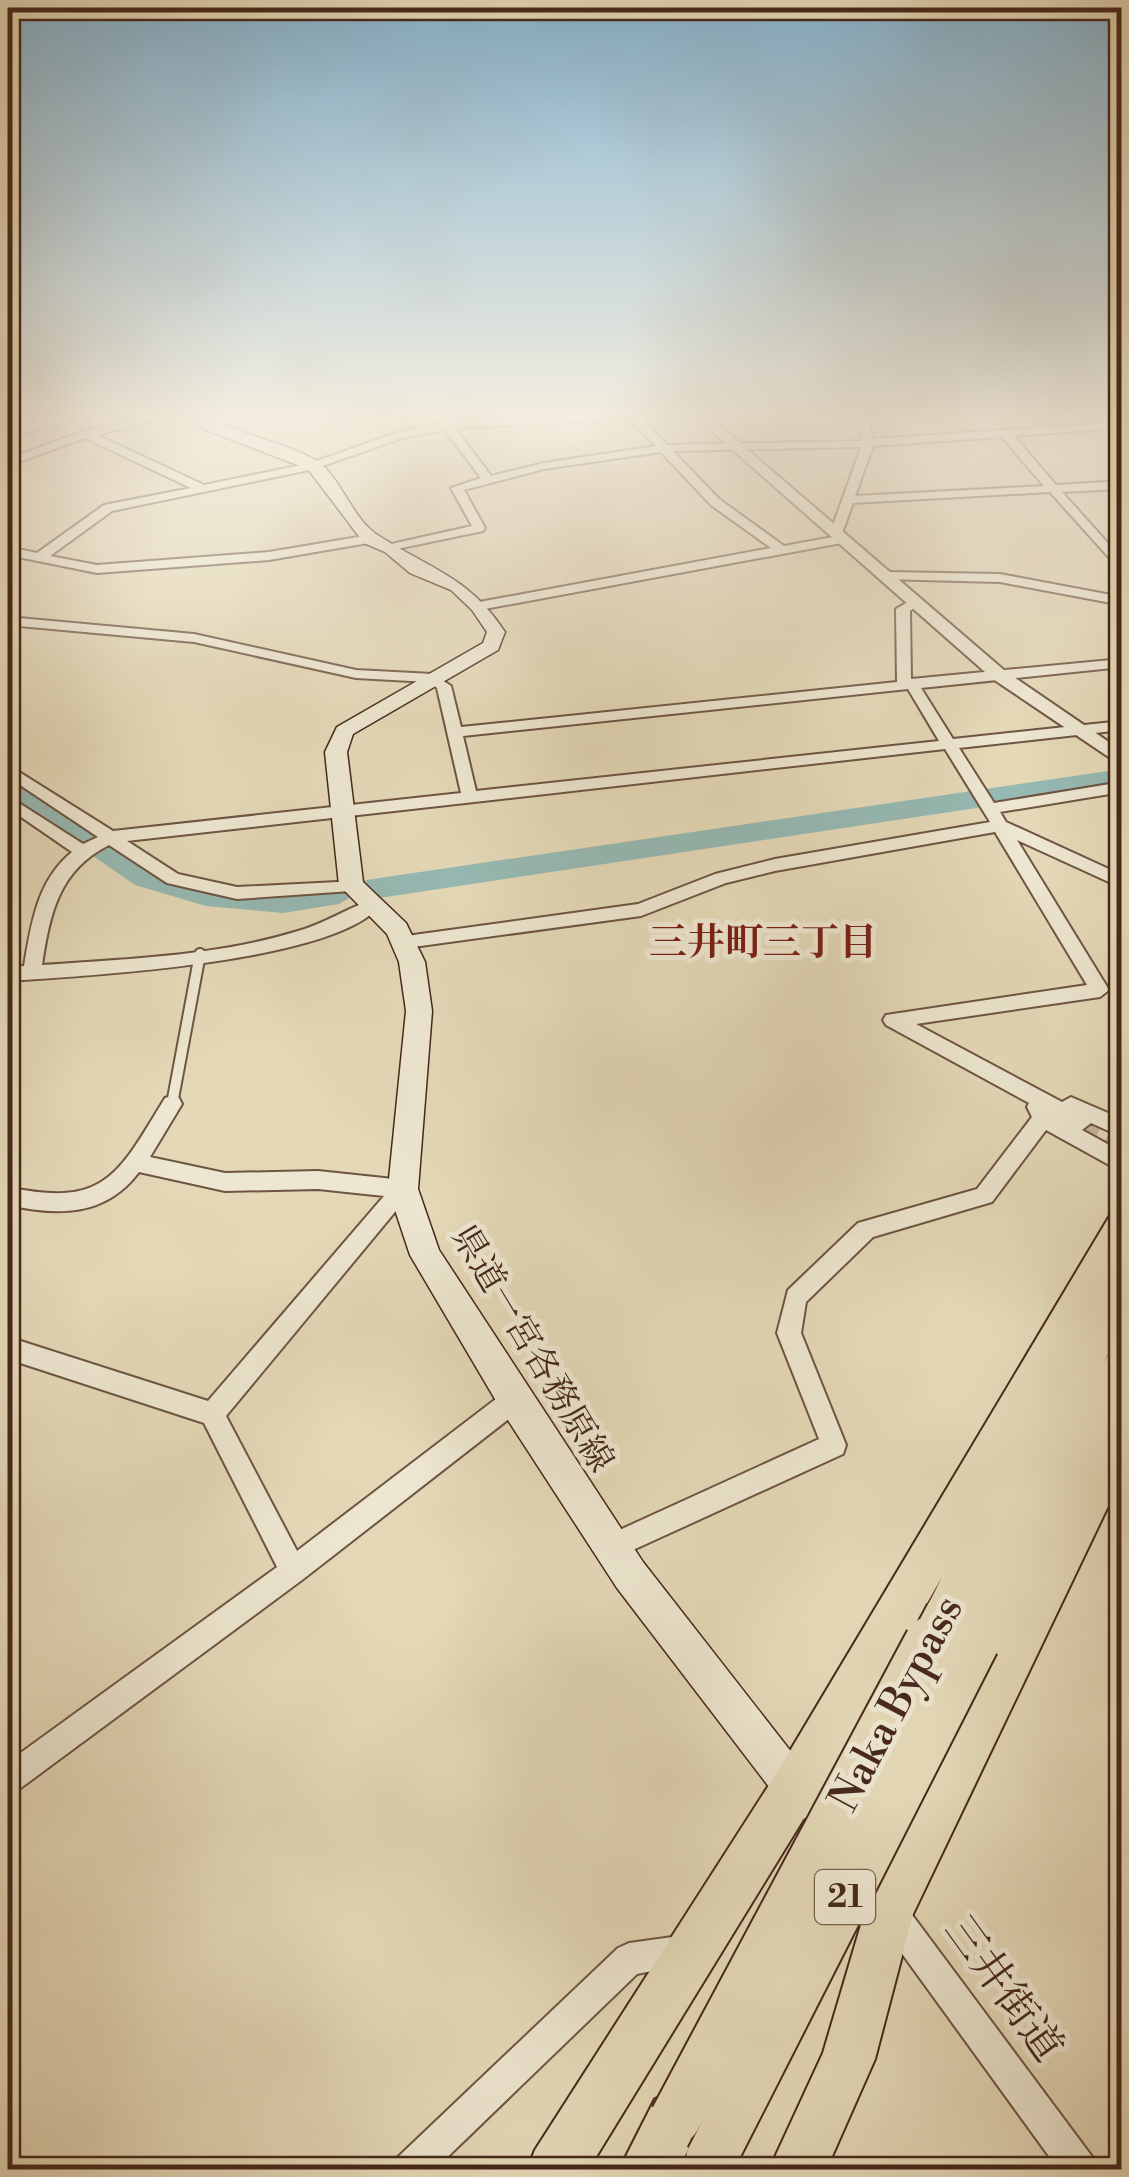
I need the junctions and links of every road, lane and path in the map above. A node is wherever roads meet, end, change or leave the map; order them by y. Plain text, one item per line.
1 (97, 516) edge
2 (356, 516) edge
3 (472, 516) edge
4 (734, 516) edge
5 (816, 516) edge
6 (843, 516) edge
7 (1077, 516) edge
8 (840, 536) junction
9 (380, 544) junction
10 (781, 550) junction
11 (8, 551) edge
12 (34, 557) junction
13 (8, 566) edge
14 (1122, 568) edge
15 (886, 576) junction
16 (1122, 600) edge
17 (915, 602) junction
18 (479, 606) junction
19 (8, 622) edge
20 (1122, 663) edge
21 (999, 675) junction
22 (434, 678) junction
23 (908, 684) junction
24 (1122, 725) edge
25 (1072, 730) junction
26 (454, 732) junction
27 (948, 745) junction
28 (1122, 760) edge
29 (8, 770) edge
30 (1122, 787) edge
31 (470, 799) junction
32 (8, 801) edge
33 (988, 808) junction
34 (340, 814) junction
35 (96, 843) junction
36 (1122, 882) edge
37 (360, 896) junction
38 (406, 942) junction
39 (200, 954) junction
40 (32, 973) junction
41 (8, 974) edge
42 (172, 1104) joint
43 (1037, 1106) junction
44 (1081, 1122) tunnel mouth
45 (1122, 1129) edge
46 (136, 1163) junction
47 (1122, 1163) edge
48 (403, 1188) junction
49 (8, 1196) edge
50 (1122, 1228) edge
51 (1122, 1292) edge
52 (8, 1348) edge
53 (1122, 1367) edge
54 (514, 1400) junction
55 (212, 1414) junction
56 (1122, 1432) edge
57 (612, 1547) junction
58 (293, 1571) junction
59 (962, 1624) junction
60 (8, 1780) edge
61 (795, 1788) junction
62 (888, 1910) junction
63 (689, 1951) junction
64 (697, 2149) edge
65 (409, 2170) edge
66 (554, 2170) edge
67 (647, 2170) edge
68 (797, 2170) edge
69 (1081, 2170) edge

1 - 12 street
2 - 9 main road
3 - 9 street
4 - 10 street
5 - 8 street
6 - 8 street
7 - 14 street
8 - 10 street
8 - 15 street
9 - 12 street
9 - 18 main road
10 - 18 street
11 - 12 street
12 - 13 street
15 - 16 street
15 - 17 street
17 - 21 street
17 - 23 street
18 - 22 main road
19 - 22 street
20 - 21 street
21 - 23 street
21 - 25 street
22 - 26 street
22 - 34 main road
23 - 26 street
23 - 27 street
24 - 25 street
25 - 27 street
25 - 28 street
26 - 31 street
27 - 31 street
27 - 33 street
29 - 35 street
30 - 33 street
31 - 34 street
32 - 35 street
33 - 36 street
33 - 38 street
33 - 43 street
34 - 35 street
34 - 37 main road
35 - 37 street
35 - 40 street
37 - 38 main road
37 - 39 street
38 - 48 main road, 県道一宮各務原線
39 - 40 street
39 - 42 lane
40 - 41 street
42 - 46 street
43 - 44 street
43 - 45 street
43 - 47 street
43 - 57 street
46 - 48 street
46 - 49 street
48 - 54 main road, 県道一宮各務原線
48 - 55 street
50 - 61 highway
51 - 59 highway, Naka Bypass / 21
52 - 55 street
53 - 59 highway, Naka Bypass / 21
54 - 57 main road, 県道一宮各務原線
54 - 58 street
55 - 58 street
56 - 62 highway
57 - 61 main road, 県道一宮各務原線
58 - 60 street
59 - 64 highway, Naka Bypass / 21, bridge
61 - 62 main road, 県道一宮各務原線
61 - 63 highway
62 - 68 highway
62 - 69 street, 三井街道
63 - 65 street
63 - 66 highway
64 - 67 highway, Naka Bypass / 21

